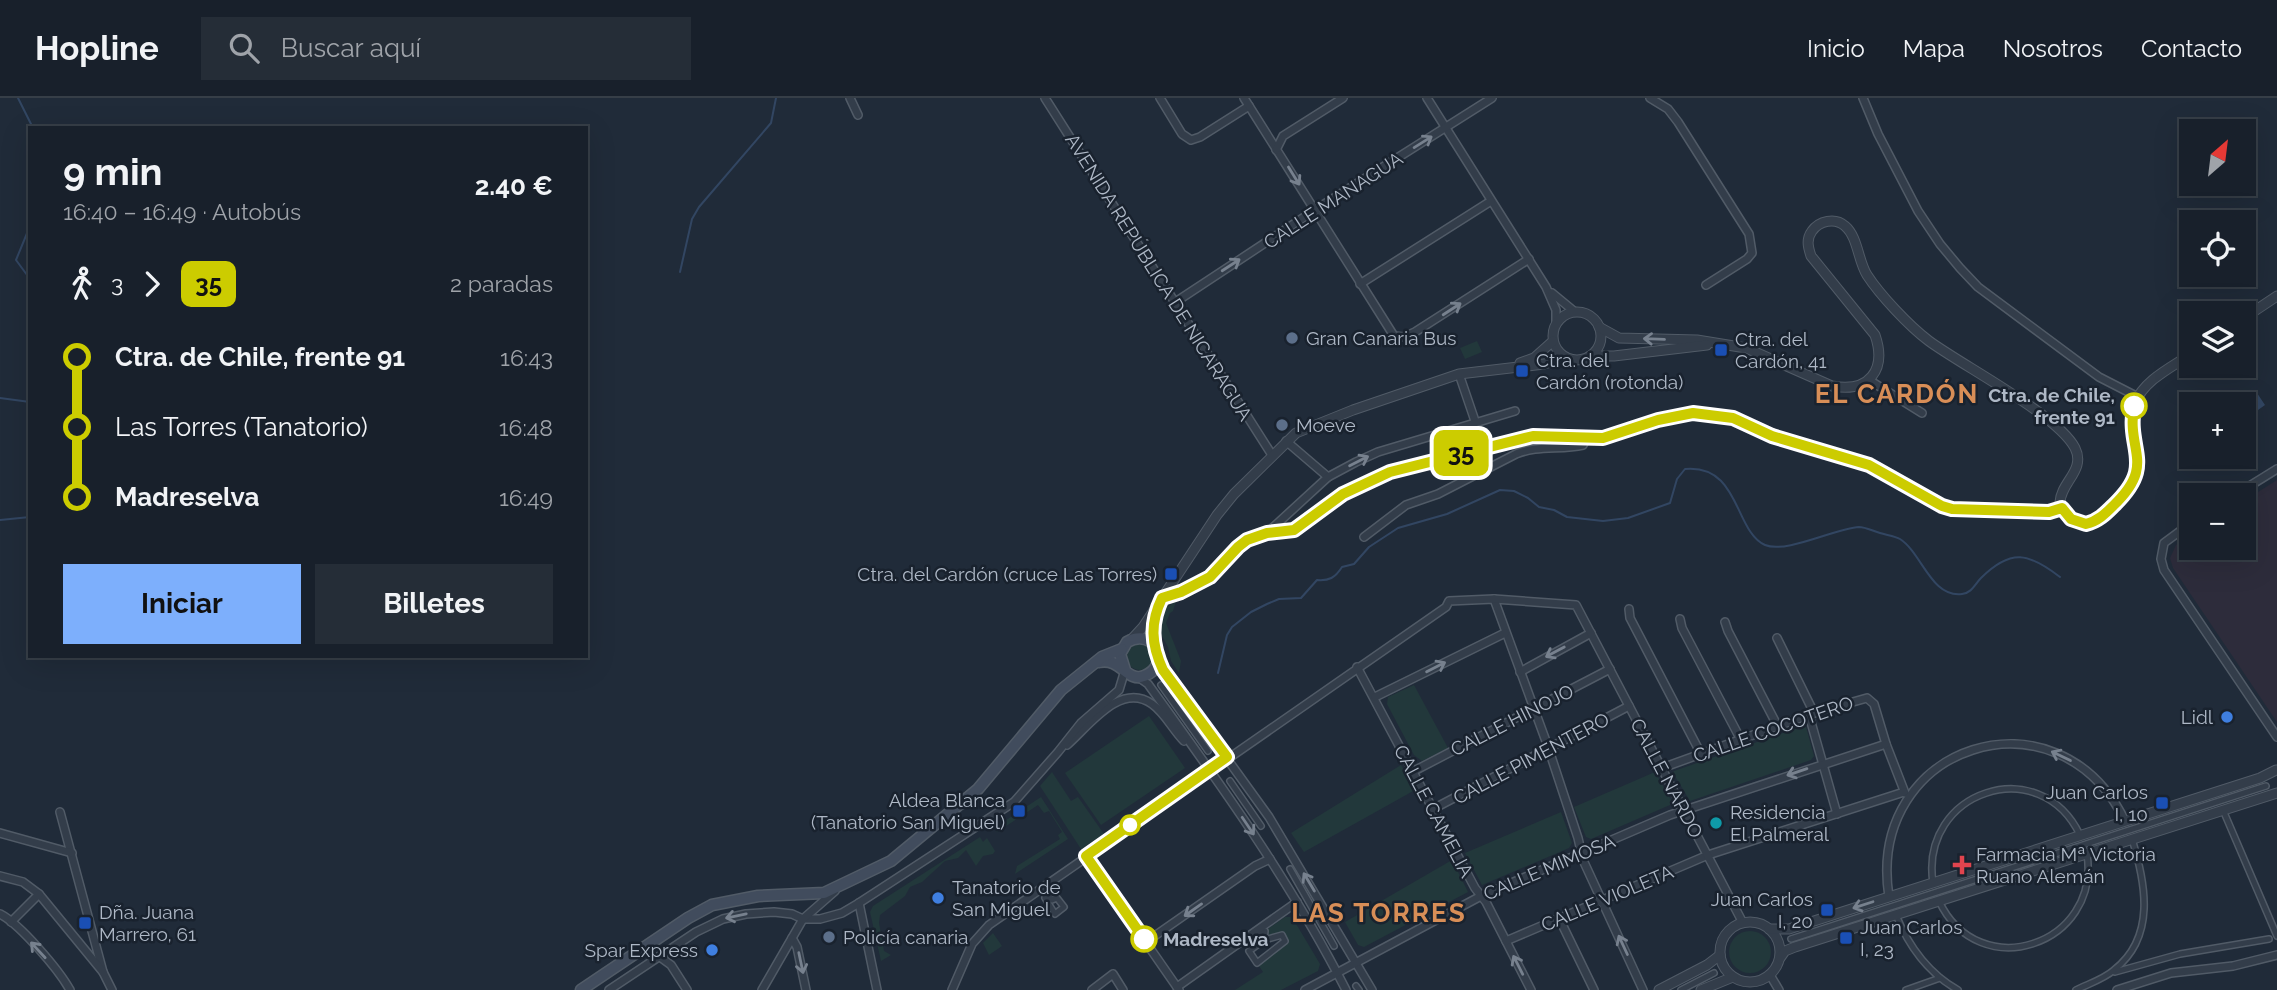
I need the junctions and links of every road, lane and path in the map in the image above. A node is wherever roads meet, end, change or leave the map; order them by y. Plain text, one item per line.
1 (850, 98) edge
2 (1045, 98) edge
3 (1160, 98) edge
4 (1244, 98) edge
5 (1343, 98) edge
6 (1427, 98) edge
7 (1492, 98) edge
8 (1650, 98) edge
9 (1863, 98) edge
10 (1249, 106) junction
11 (858, 115) dead end
12 (1446, 128) junction
13 (1276, 150) junction
14 (1491, 201) junction
15 (1315, 210) junction
16 (1529, 259) junction
17 (1360, 284) junction
18 (1706, 285) dead end
19 (1546, 287) junction
20 (2277, 296) edge
21 (1174, 303) junction
22 (2256, 310) edge
23 (1575, 312) junction
24 (1556, 324) junction
25 (1599, 327) junction
26 (1553, 341) junction
27 (1712, 344) junction
28 (1590, 356) junction
29 (1566, 358) junction
30 (2179, 362) edge
31 (1513, 367) junction
32 (1459, 374) junction
33 (1869, 380) junction
34 (2138, 397) junction
35 (1515, 411) dead end
36 (1922, 412) dead end
37 (1475, 421) junction
38 (1586, 439) junction
39 (1286, 441) junction
40 (1272, 455) junction
41 (2277, 469) edge
42 (1328, 477) junction
43 (2254, 483) edge
44 (2062, 508) junction
45 (2179, 532) edge
46 (1267, 533) junction
47 (1364, 537) dead end
48 (1162, 598) junction
49 (1494, 599) junction
50 (1629, 609) dead end
51 (1680, 619) dead end
52 (1725, 622) dead end
53 (1505, 633) junction
54 (1591, 633) junction
55 (1777, 638) dead end
56 (1130, 640) junction
57 (1156, 647) junction
58 (1122, 649) junction
59 (1158, 659) junction
60 (1092, 665) junction
61 (1357, 667) junction
62 (1610, 669) junction
63 (1125, 670) junction
64 (1520, 672) junction
65 (1138, 677) junction
66 (1161, 685) dead end
67 (1375, 697) junction
68 (1629, 706) junction
69 (1532, 710) junction
70 (1812, 714) junction
71 (1778, 727) junction
72 (2277, 737) edge
73 (1741, 740) junction
74 (1886, 744) junction
75 (1547, 748) junction
76 (1194, 749) junction
77 (1209, 751) dead end
78 (1058, 752) junction
79 (1701, 754) junction
80 (1227, 757) junction
81 (1822, 764) junction
82 (1662, 768) junction
83 (1209, 769) junction
84 (2277, 769) edge
85 (1414, 771) junction
86 (2277, 780) edge
87 (1230, 781) dead end
88 (2266, 786) dead end
89 (2277, 793) edge
90 (1906, 794) junction
91 (1433, 809) junction
92 (2223, 810) junction
93 (1685, 811) junction
94 (60, 812) dead end
95 (1837, 814) junction
96 (2125, 821) junction
97 (1261, 826) dead end
98 (0, 833) edge
99 (2080, 835) junction
100 (2132, 839) junction
101 (72, 853) junction
102 (2087, 854) junction
103 (1582, 855) junction
104 (1708, 855) junction
105 (1086, 856) junction
106 (1270, 859) junction
107 (1290, 870) dead end
108 (0, 876) edge
109 (1933, 883) junction
110 (840, 887) junction
111 (39, 894) junction
112 (1481, 896) junction
113 (1889, 897) junction
114 (1602, 900) junction
115 (1939, 901) junction
116 (1297, 902) junction
117 (859, 903) junction
118 (0, 914) edge
119 (1896, 915) junction
120 (1559, 918) junction
121 (803, 919) junction
122 (11, 922) junction
123 (1743, 923) junction
124 (1769, 929) junction
125 (1261, 933) joint
126 (2277, 936) edge
127 (792, 938) junction
128 (1791, 939) dead end
129 (2269, 939) dead end
130 (1506, 941) junction
131 (1146, 942) junction
132 (1334, 946) dead end
133 (1720, 955) junction
134 (2277, 955) edge
135 (660, 957) junction
136 (1780, 958) junction
137 (1356, 962) junction
138 (103, 972) junction
139 (1337, 973) junction
140 (1714, 973) dead end
141 (2112, 973) junction
142 (1770, 975) junction
143 (1733, 977) junction
144 (1940, 978) junction
145 (1178, 989) edge
146 (70, 990) edge
147 (113, 990) edge
148 (581, 990) edge
149 (609, 990) edge
150 (687, 990) edge
151 (762, 990) edge
152 (806, 990) edge
153 (877, 990) edge
154 (952, 990) edge
155 (1092, 990) edge
156 (1123, 990) edge
157 (1305, 990) edge
158 (1346, 990) edge
159 (1372, 990) edge
160 (1531, 990) edge
161 (1594, 990) edge
162 (1643, 990) edge
163 (1659, 990) edge
164 (1681, 990) edge
165 (1701, 990) edge
166 (1779, 990) edge
167 (1906, 990) edge
168 (1958, 990) edge
169 (2076, 990) edge
170 (2117, 990) edge

1 - 11 street
2 - 21 street, AVENIDA REPÚBLICA DE NICARAGUA
3 - 10 street
4 - 10 street
5 - 13 street
6 - 12 street
7 - 12 street, CALLE MANAGUA
8 - 18 street
9 - 34 street
10 - 13 street
12 - 14 street
15 -> 12 street, CALLE MANAGUA
13 -> 15 street
14 - 16 street
14 - 17 street
15 - 17 street
21 -> 15 street, CALLE MANAGUA
17 -> 16 street
16 - 19 street
19 - 23 street
19 - 24 street
20 - 22 street
21 - 40 street, AVENIDA REPÚBLICA DE NICARAGUA
23 - 24 street
23 - 25 street
24 - 26 street
27 -> 25 street
25 - 28 street
26 - 29 street
26 - 31 street
27 - 28 street
27 - 33 street
28 - 29 street
29 - 31 street
30 - 34 street
31 - 32 street
32 - 37 street
32 - 39 street
33 - 36 street
33 - 44 street
34 - 44 street
35 - 37 street
42 -> 37 street
38 - 44 street
38 - 46 street
38 - 47 street
39 - 40 street
39 - 42 street
40 - 48 street
41 - 43 street
42 - 46 street
45 - 72 street
46 - 48 street
48 - 56 street
48 - 57 street
49 - 53 street
49 - 54 street, CALLE NARDO
49 - 61 street
50 - 79 street
51 - 73 street
52 - 71 street
53 - 64 street
67 -> 53 street
54 - 62 street, CALLE NARDO
54 -> 64 street
55 - 70 street
56 - 57 main road
56 - 58 main road
57 - 59 main road
58 - 60 main road
58 - 63 main road
59 - 65 main road
59 - 80 street
60 - 63 main road
60 - 110 main road
61 - 67 street, CALLE CAMELIA
61 - 80 street
62 - 68 street, CALLE NARDO
62 - 69 street, CALLE HINOJO
63 - 65 main road
63 - 78 street
64 - 69 street
65 - 76 street
66 - 77 street
67 - 85 street, CALLE CAMELIA
68 - 75 street, CALLE PIMENTERO
68 - 82 street, CALLE NARDO
69 - 75 street
69 - 85 street, CALLE HINOJO
70 - 71 street, CALLE COCOTERO
70 - 74 street, CALLE COCOTERO
70 - 81 street
71 - 73 street, CALLE COCOTERO
73 - 79 street, CALLE COCOTERO
74 - 81 street, CALLE MIMOSA
74 - 90 street, CALLE COCOTERO
75 - 91 street, CALLE PIMENTERO
75 - 103 street
76 - 78 street
76 - 83 street
78 - 117 street
79 - 82 street, CALLE COCOTERO
80 - 83 street
137 -> 80 street
81 -> 93 street, CALLE MIMOSA
81 - 95 street
82 - 93 street, CALLE NARDO
83 - 105 street
83 -> 106 street
84 - 86 street
84 - 96 street
85 - 91 street, CALLE CAMELIA
87 - 97 street
88 - 128 street
89 - 92 street
90 - 95 street, CALLE VIOLETA
96 -> 90 street
90 - 113 street
91 - 112 street, CALLE CAMELIA
92 - 100 street
92 - 126 street
93 - 103 street, CALLE MIMOSA
93 - 104 street, CALLE NARDO
94 - 101 street
95 - 104 street, CALLE VIOLETA
96 - 99 street
98 - 101 street
99 - 109 street
99 - 109 street
100 - 102 street
100 - 141 street
101 - 138 street
102 - 115 street
102 - 115 street
103 - 112 street, CALLE MIMOSA
103 - 114 street
104 - 114 street, CALLE VIOLETA
104 - 123 street, CALLE NARDO
105 - 131 street
105 - 154 street
106 - 116 street
106 -> 131 street
107 - 132 street
108 - 111 street
109 - 113 street
110 - 121 street
110 - 148 main road
111 - 122 street
111 - 138 street
112 - 130 street, CALLE CAMELIA
112 - 137 street, CALLE MIMOSA
113 -> 124 street
114 - 120 street, CALLE VIOLETA
162 -> 114 street
115 - 119 street
116 - 139 street
116 - 145 street
117 - 121 street
117 - 153 street
118 - 122 street
119 - 136 street
119 - 144 street
120 - 130 street, CALLE VIOLETA
120 - 161 street
121 - 127 street
121 -> 135 street
146 -> 122 street
123 - 124 street
123 - 133 street
124 - 136 street
125 - 125 street
127 - 151 street
127 -> 152 street
129 - 141 street
160 -> 130 street, CALLE CAMELIA
131 - 145 street
133 - 143 street
133 - 163 street
134 - 170 street
135 - 149 street
135 - 150 street
136 - 142 street
137 - 139 street, CALLE MIMOSA
137 - 159 street
138 - 147 street
139 - 157 street, CALLE MIMOSA
139 - 158 street
140 - 164 street
141 - 169 street
142 - 143 street
142 - 166 street
143 - 165 street
144 - 167 street
144 - 168 street
155 - 156 street

